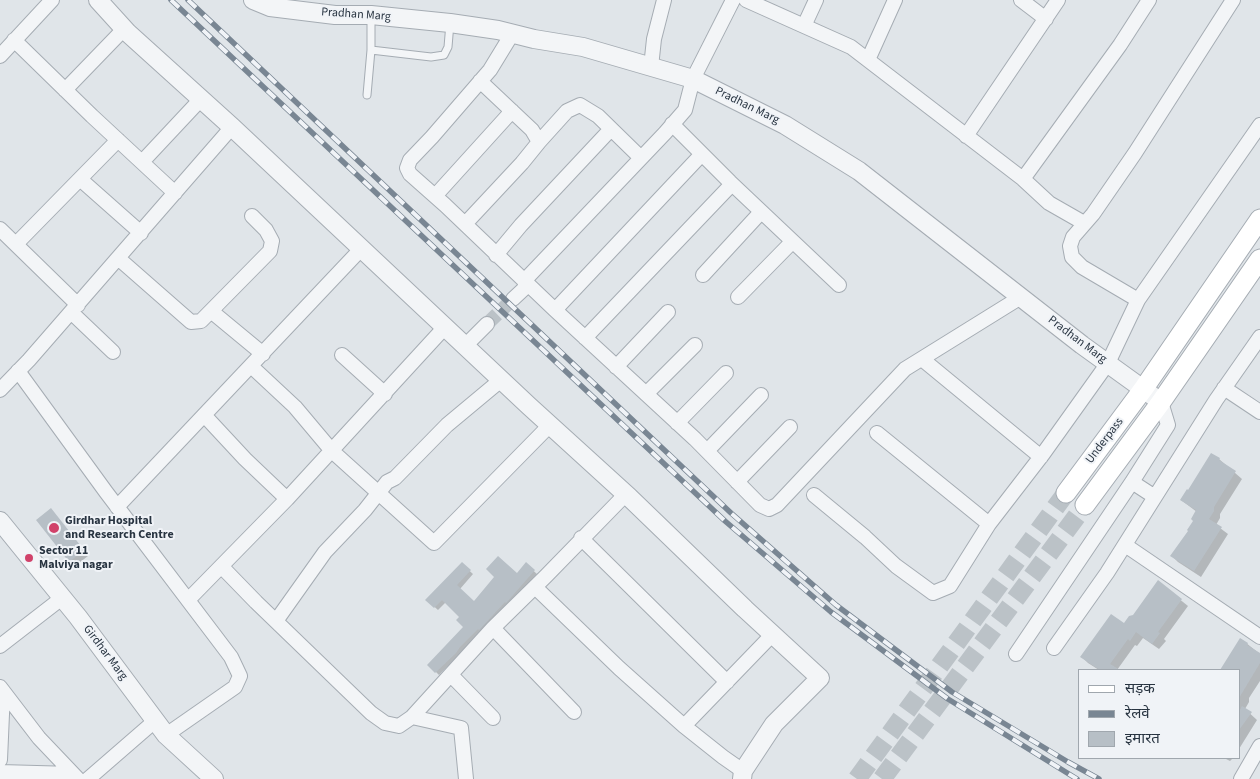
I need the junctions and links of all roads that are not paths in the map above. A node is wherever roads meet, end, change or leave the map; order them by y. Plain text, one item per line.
1 (52, 0) edge
2 (98, 0) edge
3 (254, 0) edge
4 (664, 0) edge
5 (733, 0) edge
6 (746, 0) edge
7 (816, 0) edge
8 (894, 0) edge
9 (1021, 0) edge
10 (1058, 0) edge
11 (1149, 0) edge
12 (1232, 0) edge
13 (371, 15) junction
14 (1046, 19) junction
15 (450, 23) junction
16 (804, 26) junction
17 (124, 29) junction
18 (512, 34) junction
19 (14, 40) junction
20 (371, 50) junction
21 (0, 56) edge
22 (868, 60) junction
23 (651, 67) junction
24 (693, 79) junction
25 (480, 81) junction
26 (66, 90) junction
27 (367, 95) dead end
28 (200, 99) junction
29 (512, 112) junction
30 (672, 124) junction
31 (1260, 125) edge
32 (232, 127) junction
33 (611, 129) junction
34 (966, 136) junction
35 (118, 140) junction
36 (538, 142) junction
37 (702, 154) junction
38 (641, 158) junction
39 (142, 162) junction
40 (80, 179) junction
41 (1023, 179) junction
42 (732, 184) junction
43 (175, 193) junction
44 (435, 196) junction
45 (761, 212) junction
46 (252, 216) dead end
47 (1260, 220) edge
48 (1084, 223) junction
49 (465, 224) junction
50 (0, 228) edge
51 (141, 232) junction
52 (792, 242) junction
53 (16, 244) junction
54 (362, 248) junction
55 (496, 255) junction
56 (118, 258) junction
57 (1260, 259) edge
58 (703, 276) dead end
59 (526, 283) junction
60 (839, 285) dead end
61 (738, 297) dead end
62 (1021, 297) junction
63 (513, 299) tunnel mouth
64 (1138, 300) junction
65 (75, 308) junction
66 (555, 310) junction
67 (211, 311) junction
68 (668, 312) dead end
69 (488, 324) tunnel mouth
70 (445, 327) junction
71 (1260, 337) edge
72 (584, 338) junction
73 (696, 345) dead end
74 (465, 346) junction
75 (113, 352) dead end
76 (263, 354) junction
77 (342, 355) dead end
78 (922, 359) junction
79 (1108, 363) junction
80 (251, 366) junction
81 (616, 367) junction
82 (18, 372) junction
83 (726, 373) dead end
84 (501, 380) junction
85 (1144, 388) junction
86 (1224, 388) junction
87 (0, 390) edge
88 (385, 394) junction
89 (646, 394) junction
90 (761, 395) dead end
91 (1161, 402) junction
92 (1260, 412) edge
93 (204, 416) junction
94 (677, 423) junction
95 (550, 425) junction
96 (790, 427) dead end
97 (877, 433) dead end
98 (332, 451) junction
99 (707, 451) junction
100 (1041, 457) junction
101 (737, 482) junction
102 (1132, 482) junction
103 (379, 493) junction
104 (1066, 493) tunnel mouth
105 (626, 494) junction
106 (814, 495) dead end
107 (1155, 497) junction
108 (287, 499) junction
109 (1084, 505) tunnel mouth
110 (117, 507) junction
111 (0, 521) edge
112 (989, 524) junction
113 (582, 538) junction
114 (1124, 545) junction
115 (222, 567) junction
116 (535, 587) junction
117 (62, 598) junction
118 (188, 600) junction
119 (276, 621) junction
120 (493, 628) junction
121 (772, 634) junction
122 (1260, 638) edge
123 (0, 646) edge
124 (1054, 648) dead end
125 (1016, 654) dead end
126 (450, 675) junction
127 (727, 682) junction
128 (1, 689) edge
129 (574, 712) dead end
130 (412, 717) junction
131 (493, 718) dead end
132 (156, 720) junction
133 (684, 726) junction
134 (166, 735) junction
135 (1260, 746) edge
136 (0, 760) edge
137 (0, 772) edge
138 (743, 775) edge
139 (70, 777) edge
140 (88, 779) edge
141 (214, 779) edge
142 (466, 779) edge
143 (1241, 779) edge

1 - 19 street
2 - 17 street
3 - 13 street, Pradhan Marg
4 - 23 street
5 - 24 street
6 - 16 street
7 - 16 street
8 - 22 street
9 - 14 street
10 - 14 street
11 - 41 street
12 - 48 street
13 - 15 street, Pradhan Marg
13 - 20 lane
14 - 34 street
15 - 18 street, Pradhan Marg
15 - 20 lane
16 - 22 street
17 - 26 street
17 - 28 street
18 - 23 street, Pradhan Marg
18 - 25 street
19 - 21 street
19 - 26 street
20 - 27 lane
22 - 34 street
23 - 24 street, Pradhan Marg
24 - 30 street
24 - 62 street, Pradhan Marg
25 - 29 street
25 - 44 street
26 - 35 street
28 - 32 street
28 - 39 street
29 - 36 street
29 - 44 street
30 - 37 street
30 - 38 street
31 - 64 street
32 - 43 street
32 - 54 street
33 - 36 street
33 - 38 street
33 - 55 street
34 - 41 street
35 - 39 street
35 - 40 street
36 - 49 street
37 - 42 street
37 - 66 street
38 - 59 street
39 - 43 street
40 - 51 street
40 - 53 street
41 - 48 street
42 - 45 street
42 - 72 street
43 - 51 street
44 - 49 street
45 - 52 street
45 - 58 street
46 - 67 street
47 - 85 main road, Underpass
48 - 64 street
49 - 55 street
50 - 53 street
51 - 56 street
52 - 60 street
52 - 61 street
53 - 65 street
54 - 70 street
54 - 76 street
55 - 59 street
56 - 65 street
56 - 67 street
57 - 91 main road, Underpass
59 - 63 street
59 - 66 street
62 - 78 street
62 - 79 street, Pradhan Marg
64 - 79 street
65 - 75 street
65 - 82 street
66 - 72 street
67 - 76 street
68 - 81 street
69 - 74 street
70 - 74 street
70 - 88 street
71 - 86 street
72 - 81 street
73 - 89 street
74 - 84 street
76 - 80 street
77 - 88 street
78 - 100 street
78 - 101 street
79 - 85 street, Pradhan Marg
79 - 100 street
80 - 93 street
80 - 98 street
81 - 89 street
82 - 87 street
82 - 110 street
83 - 94 street
84 - 95 street
84 - 103 street
85 - 91 street, Pradhan Marg
85 - 104 main road, Underpass
86 - 92 street
86 - 107 street
88 - 98 street
89 - 94 street
90 - 99 street
91 - 102 street
91 - 109 main road, Underpass
93 - 108 street
93 - 110 street
94 - 99 street
95 - 103 street
95 - 105 street
96 - 101 street
97 - 112 street
98 - 103 street
98 - 108 street
99 - 101 street
100 - 112 street
102 - 107 street
102 - 125 street
103 - 119 street
105 - 113 street
105 - 121 street
106 - 112 street
107 - 114 street
108 - 115 street
110 - 118 street
111 - 117 street, Girdhar Marg
113 - 116 street
113 - 127 street
114 - 122 street
114 - 124 street
115 - 118 street
115 - 119 street
116 - 120 street
116 - 133 street
117 - 123 street
117 - 132 street, Girdhar Marg
118 - 134 street
119 - 130 street
120 - 126 street
120 - 129 street
121 - 127 street
121 - 138 street
126 - 130 street
126 - 131 street
127 - 133 street
128 - 136 street
128 - 139 street
130 - 142 street
132 - 134 street, Girdhar Marg
132 - 140 street
133 - 138 street
134 - 141 street, Girdhar Marg
135 - 143 street
137 - 139 street

